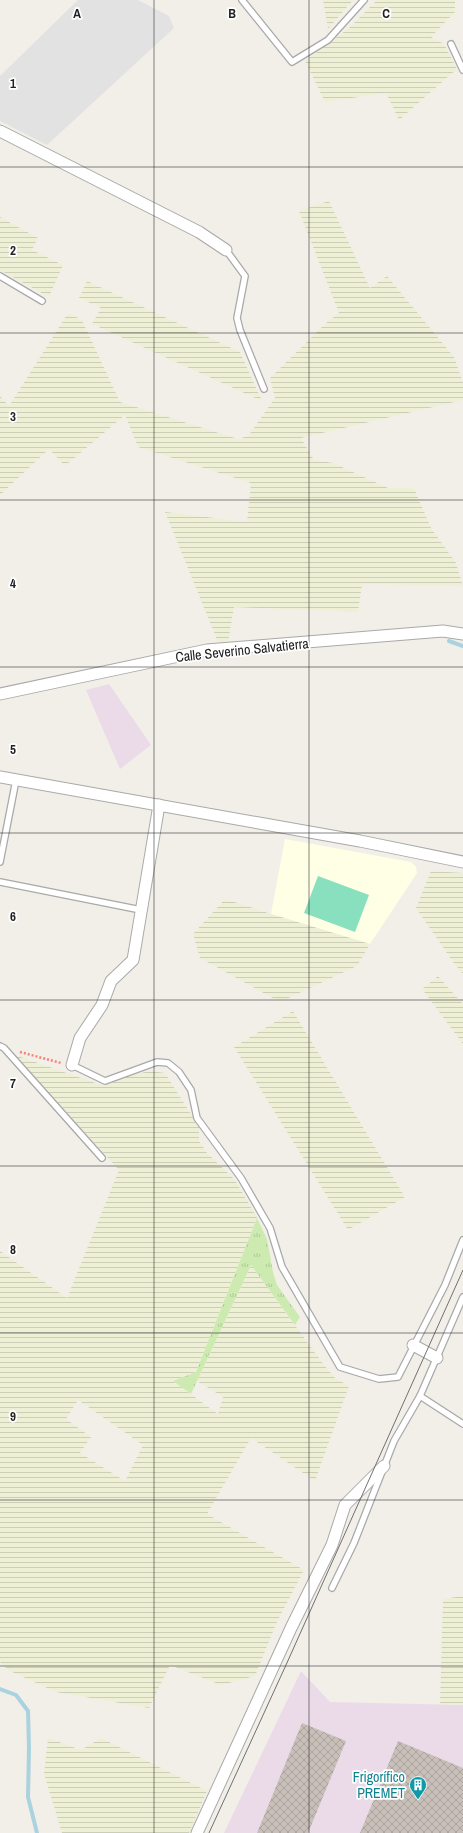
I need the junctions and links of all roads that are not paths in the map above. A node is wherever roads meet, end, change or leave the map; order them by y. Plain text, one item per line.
1 (242, 0) edge
2 (364, 0) edge
3 (451, 44) dead end
4 (463, 70) edge
5 (0, 131) edge
6 (226, 250) joint
7 (0, 276) edge
8 (42, 300) dead end
9 (264, 389) dead end
10 (463, 634) edge
11 (0, 694) edge
12 (0, 777) edge
13 (16, 780) junction
14 (159, 805) junction
15 (0, 862) edge
16 (463, 862) edge
17 (0, 882) edge
18 (141, 910) junction
19 (2, 1047) edge
20 (72, 1065) joint
21 (102, 1158) dead end
22 (463, 1240) edge
23 (463, 1297) edge
24 (413, 1345) junction
25 (437, 1358) junction
26 (420, 1396) junction
27 (463, 1424) edge
28 (384, 1466) junction
29 (332, 1588) dead end
30 (197, 1833) edge

1 - 2 lane
3 - 4 lane
5 - 6 street
6 - 9 lane
7 - 8 lane
10 - 11 street, Calle Severino Salvatierra
12 - 13 street
13 - 14 street
13 - 15 lane
14 - 16 street
14 - 18 street
17 - 18 lane
18 - 20 street
19 - 21 lane
20 - 24 lane
22 - 24 lane
23 - 25 lane
24 - 25 street
25 - 26 lane
26 - 27 lane
26 - 28 lane
28 - 29 lane
28 - 30 street

